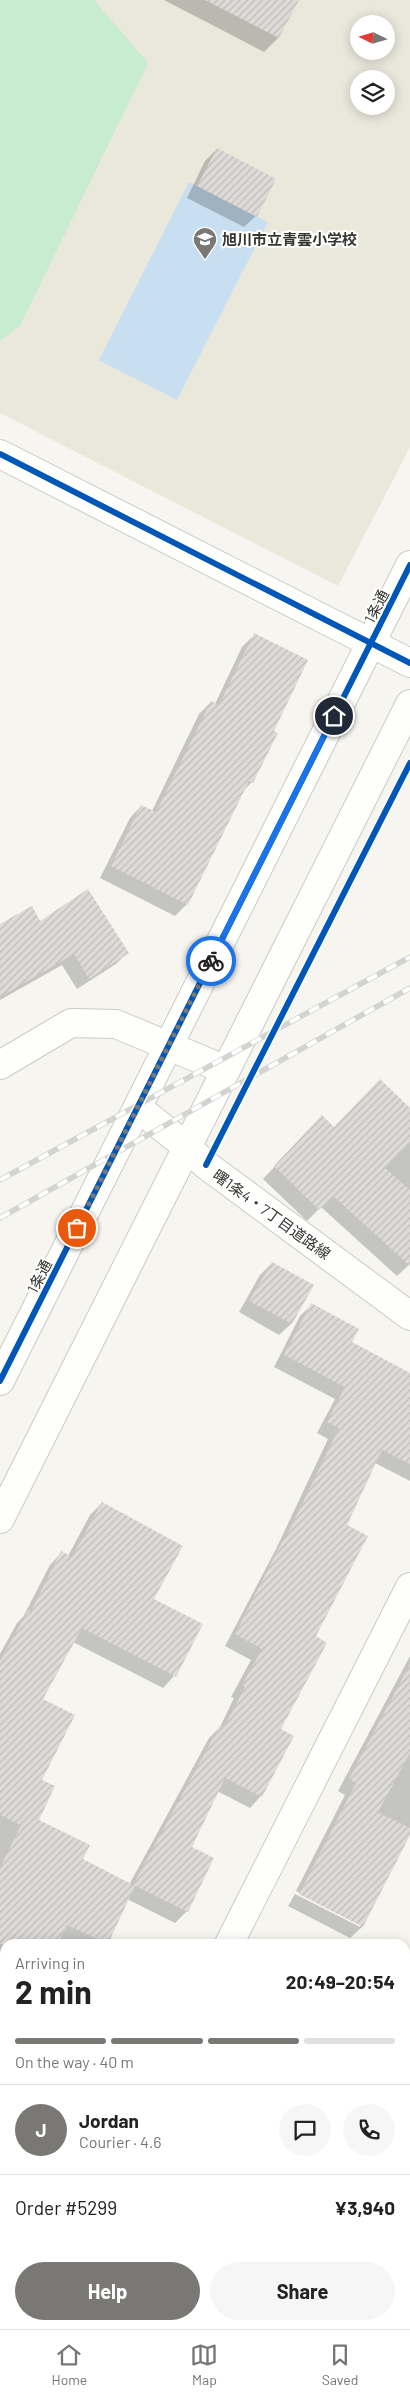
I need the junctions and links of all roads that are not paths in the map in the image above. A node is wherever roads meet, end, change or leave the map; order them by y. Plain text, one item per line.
1 (0, 454) edge
2 (410, 565) edge
3 (370, 644) junction
4 (410, 663) edge
5 (410, 704) edge
6 (169, 1045) junction
7 (0, 1065) edge
8 (226, 1070) junction
9 (138, 1108) junction
10 (187, 1147) junction
11 (410, 1316) edge
12 (0, 1381) edge
13 (0, 1519) edge
14 (410, 1588) edge
15 (232, 1939) edge

1 - 3 street
2 - 3 street, 1条通
3 - 4 street
3 - 6 street, 1条通
5 - 8 street
6 - 7 street
6 - 8 street
6 - 9 street, 1条通
8 - 10 street
9 - 10 street, 曙1条4・7丁目道路線
9 - 12 street, 1条通
10 - 11 street, 曙1条4・7丁目道路線
10 - 13 street
14 - 15 street

